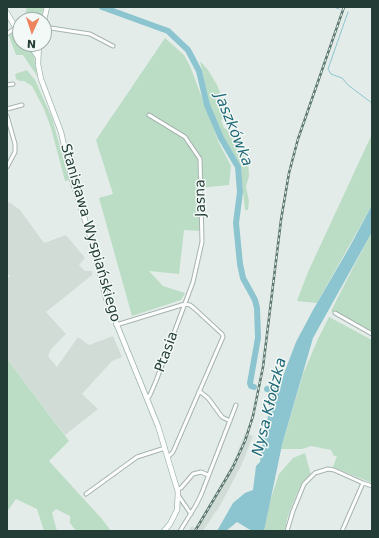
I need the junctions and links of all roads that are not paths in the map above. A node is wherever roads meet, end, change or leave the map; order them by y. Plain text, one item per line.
1 (52, 28) edge
2 (113, 46) dead end
3 (34, 52) edge
4 (38, 52) edge
5 (38, 58) junction
6 (13, 84) dead end
7 (7, 85) edge
8 (22, 105) dead end
9 (7, 109) edge
10 (149, 115) dead end
11 (7, 116) edge
12 (7, 167) edge
13 (185, 304) junction
14 (335, 313) dead end
15 (116, 325) junction
16 (372, 334) edge
17 (199, 391) junction
18 (147, 399) junction
19 (236, 405) dead end
20 (230, 421) junction
21 (165, 448) junction
22 (168, 457) junction
23 (208, 475) junction
24 (363, 483) junction
25 (372, 486) edge
26 (178, 492) junction
27 (86, 494) dead end
28 (191, 514) junction
29 (164, 531) edge
30 (180, 531) edge
31 (287, 531) edge
32 (342, 531) edge

1 - 2 street
3 - 5 main road
4 - 5 main road, Stanisława Wyspiańskiego
5 - 15 main road, Stanisława Wyspiańskiego
6 - 7 street
8 - 9 street
10 - 13 street, Jasna
11 - 12 street
13 - 15 street
13 - 17 street
13 - 18 street, Ptasia
14 - 16 street
15 - 18 main road, Stanisława Wyspiańskiego
17 - 20 street
17 - 22 street
18 - 21 main road, Stanisława Wyspiańskiego
19 - 20 street
20 - 23 street
21 - 22 main road, Stanisława Wyspiańskiego
21 - 27 street
22 - 26 main road, Stanisława Wyspiańskiego
23 - 26 street
23 - 28 street
24 - 25 street
24 - 31 street
24 - 32 street
26 - 28 street
26 - 29 main road, Stanisława Wyspiańskiego
28 - 30 street

